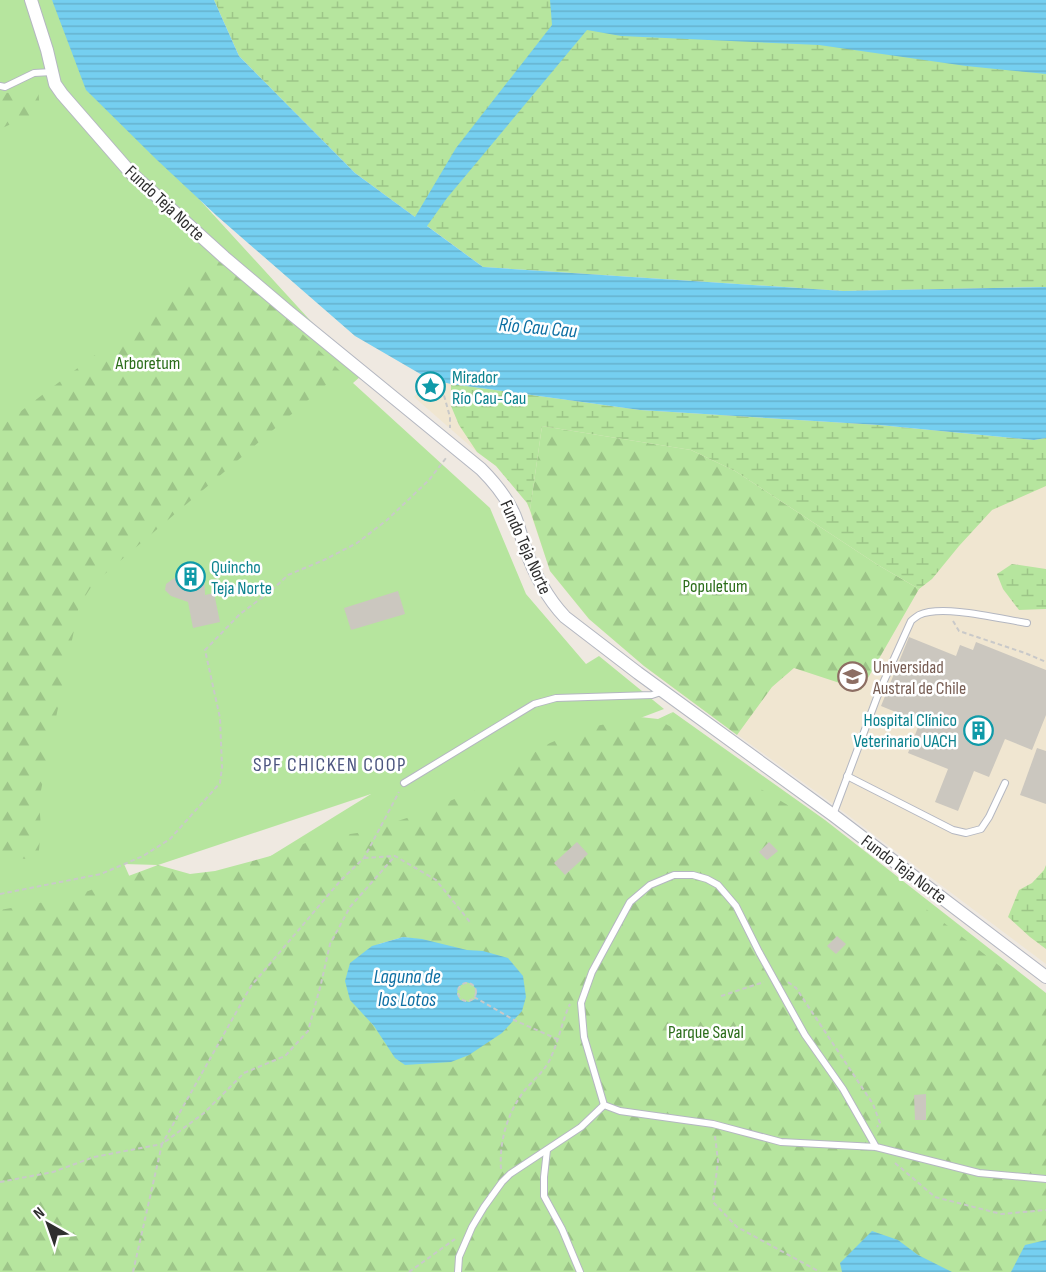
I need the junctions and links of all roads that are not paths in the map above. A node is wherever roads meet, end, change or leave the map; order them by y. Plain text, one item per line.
1 (31, 0) edge
2 (52, 72) junction
3 (0, 86) edge
4 (1027, 623) dead end
5 (663, 691) junction
6 (847, 776) junction
7 (404, 783) road end
8 (1005, 783) dead end
9 (832, 815) junction
10 (1046, 977) edge
11 (604, 1105) junction
12 (876, 1147) junction
13 (547, 1150) junction
14 (1046, 1179) edge
15 (458, 1272) edge
16 (580, 1272) edge

1 - 2 street, Fundo Teja Norte
2 - 3 lane
2 - 5 street, Fundo Teja Norte
4 - 6 lane
5 - 7 lane
5 - 9 street, Fundo Teja Norte
6 - 8 lane
6 - 9 lane
9 - 10 street, Fundo Teja Norte
11 - 12 lane
11 - 12 lane
11 - 13 lane
12 - 14 lane
13 - 15 lane
13 - 16 lane

